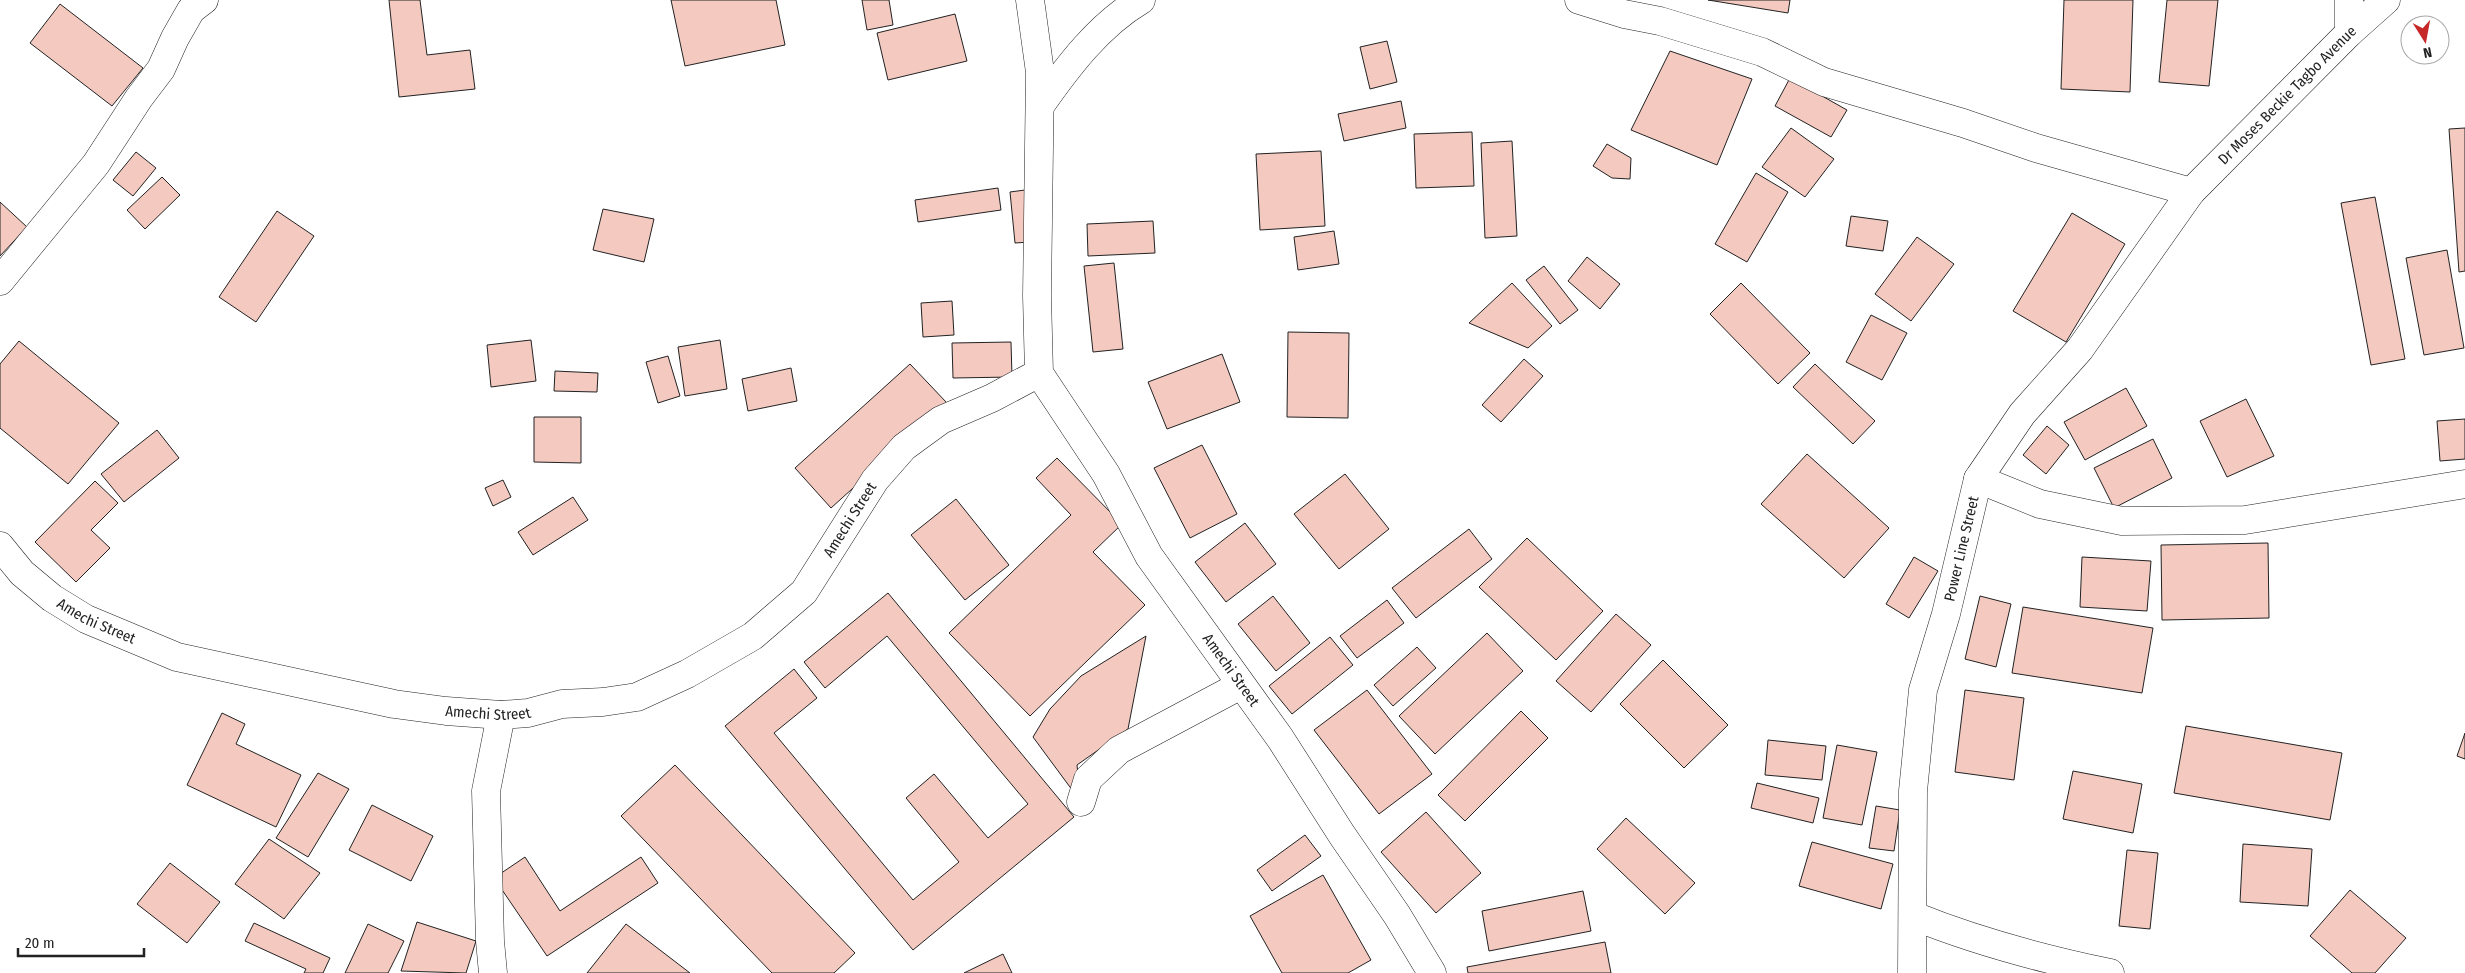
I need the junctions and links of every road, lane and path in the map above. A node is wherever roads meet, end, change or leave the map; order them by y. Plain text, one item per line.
1 (204, 0) edge
2 (1030, 0) edge
3 (1141, 0) edge
4 (1579, 0) edge
5 (2349, 0) edge
6 (2386, 0) edge
7 (2349, 33) junction
8 (1040, 106) junction
9 (2191, 192) junction
10 (0, 281) edge
11 (1039, 373) junction
12 (1978, 479) junction
13 (2465, 484) edge
14 (0, 546) edge
15 (1241, 684) junction
16 (501, 715) junction
17 (1082, 802) dead end
18 (1914, 916) junction
19 (493, 973) edge
20 (1432, 973) edge
21 (1912, 973) edge
22 (2110, 973) edge

1 - 10 street
2 - 8 street
3 - 8 street
4 - 9 street
5 - 7 street
6 - 7 street, Dr Moses Beckie Tagbo Avenue
7 - 9 street, Dr Moses Beckie Tagbo Avenue
8 - 11 street
9 - 12 street, Power Line Street
11 - 15 street, Amechi Street
11 - 16 street, Amechi Street
12 - 13 street
12 - 18 street, Power Line Street
14 - 16 street, Amechi Street
15 - 17 street
15 - 20 street, Amechi Street
16 - 19 street
18 - 21 street, Power Line Street
18 - 22 street

